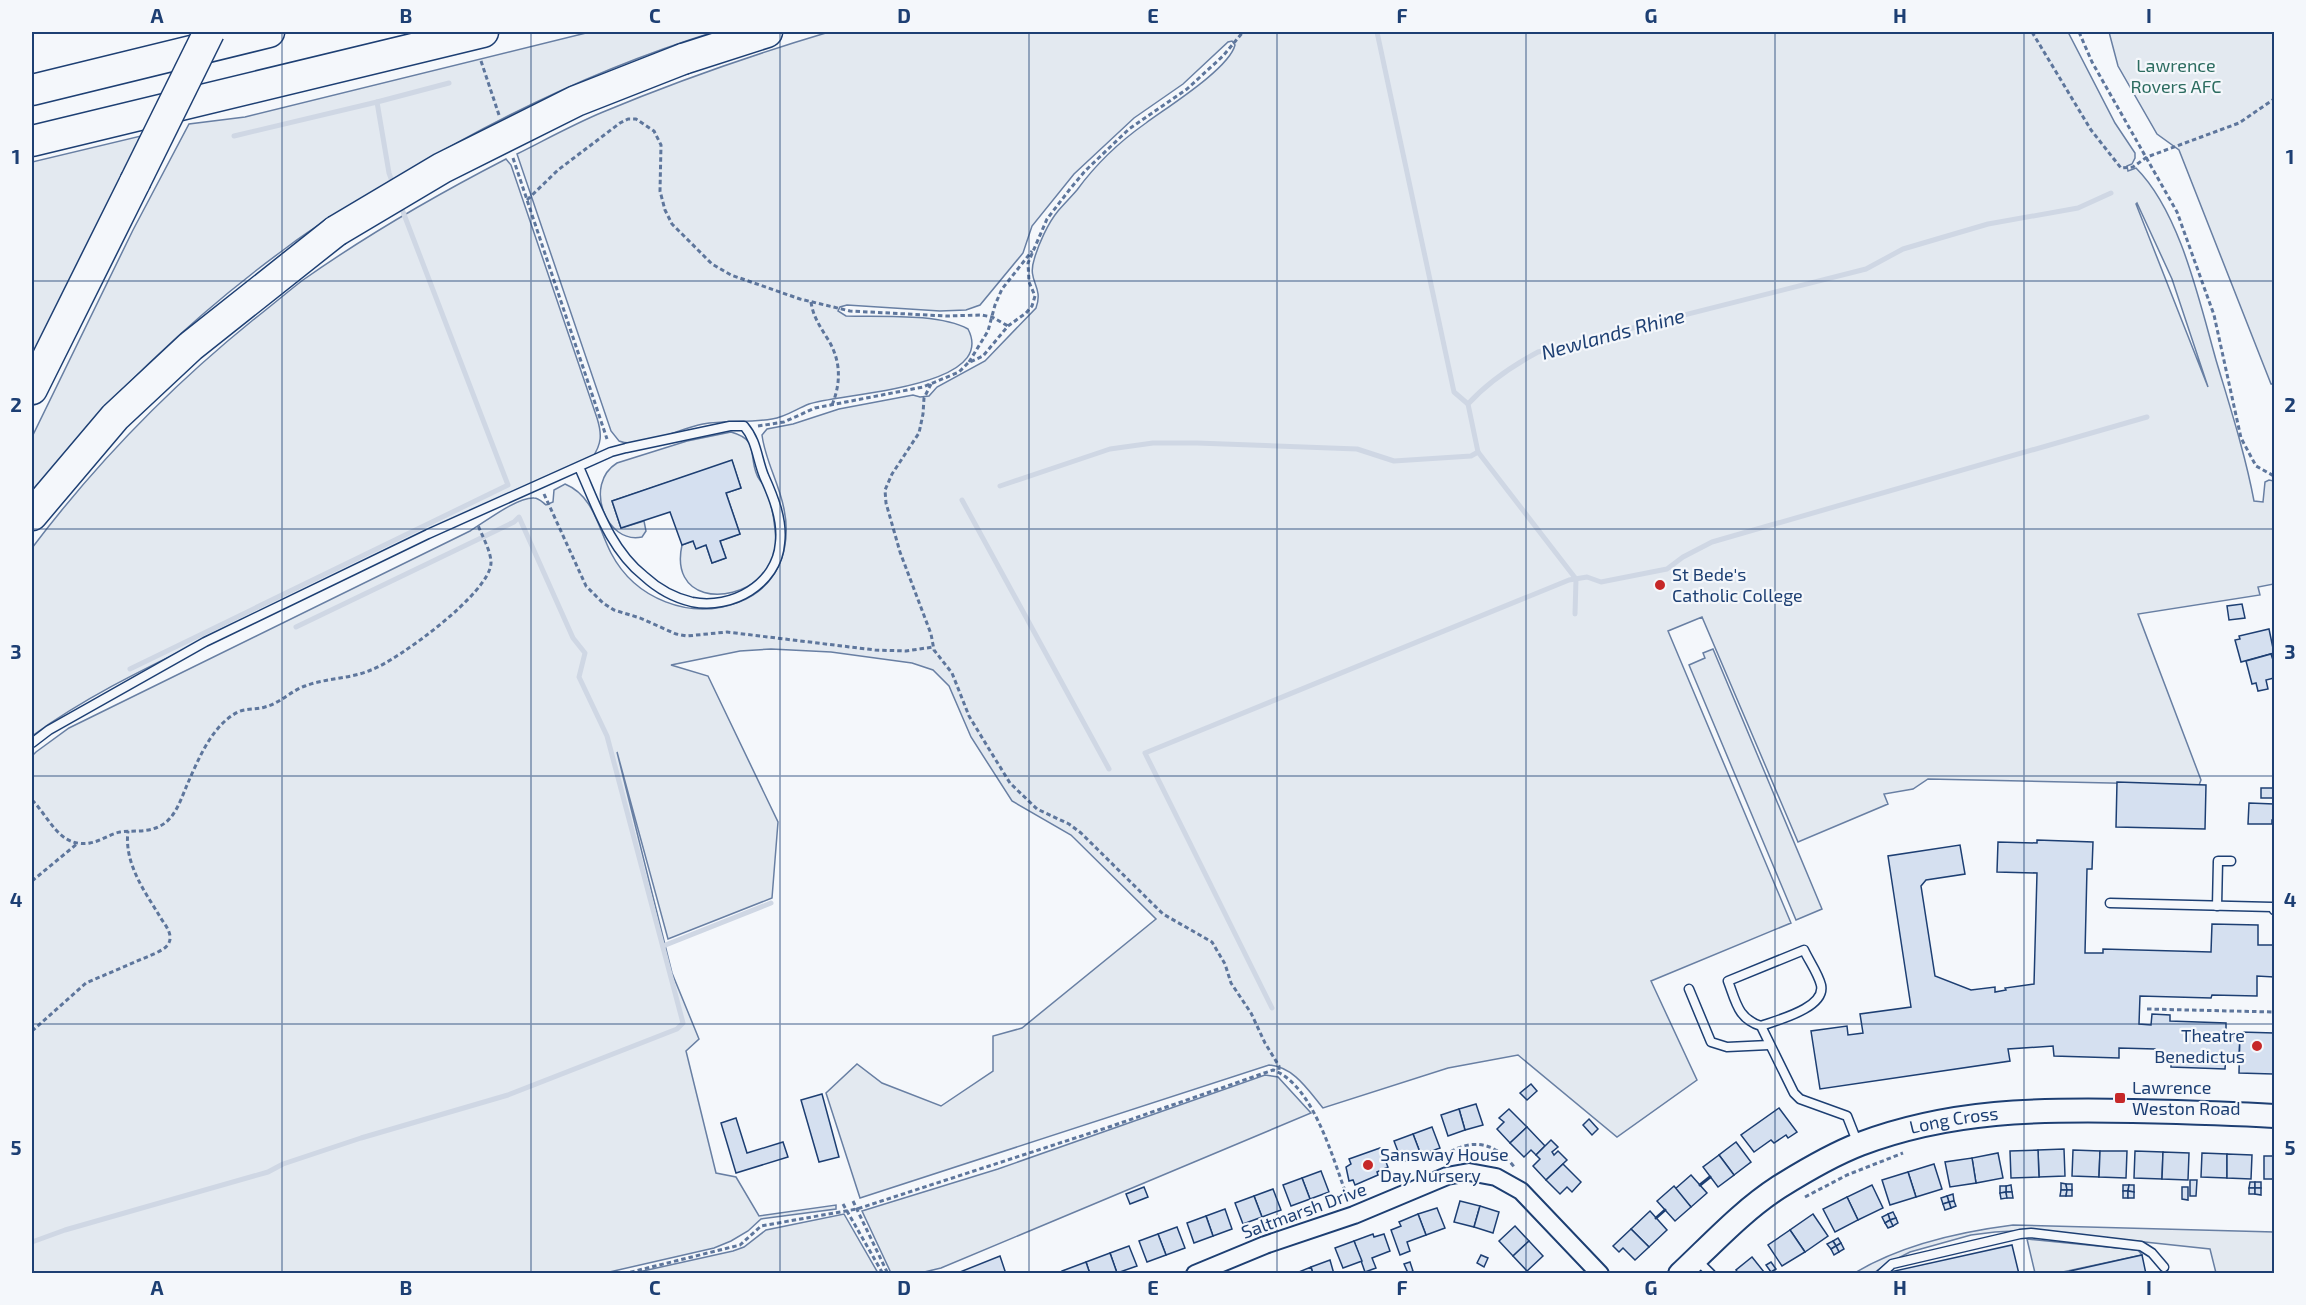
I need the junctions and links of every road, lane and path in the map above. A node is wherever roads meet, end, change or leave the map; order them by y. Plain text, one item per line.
1 (209, 32) edge
2 (269, 32) edge
3 (767, 32) edge
4 (1243, 32) edge
5 (2032, 32) edge
6 (2079, 32) edge
7 (482, 46) edge
8 (32, 90) edge
9 (2274, 99) edge
10 (502, 125) dead end
11 (32, 141) edge
12 (2147, 157) junction
13 (513, 158) dead end
14 (527, 201) junction
15 (1033, 250) junction
16 (811, 302) junction
17 (992, 317) junction
18 (1008, 326) junction
19 (969, 363) junction
20 (931, 384) junction
21 (32, 389) edge
22 (832, 405) junction
23 (744, 426) junction
24 (611, 452) junction
25 (579, 467) junction
26 (2274, 476) edge
27 (473, 514) junction
28 (32, 515) edge
29 (32, 743) edge
30 (32, 800) edge
31 (128, 831) junction
32 (78, 843) junction
33 (2231, 861) dead end
34 (32, 881) edge
35 (2110, 903) dead end
36 (2217, 906) junction
37 (2274, 910) edge
38 (1689, 989) dead end
39 (2147, 1009) dead end
40 (2274, 1012) edge
41 (1761, 1026) junction
42 (32, 1031) edge
43 (1769, 1045) junction
44 (1279, 1072) junction
45 (2274, 1116) edge
46 (1858, 1145) junction
47 (1912, 1150) dead end
48 (853, 1201) dead end
49 (1797, 1201) dead end
50 (843, 1204) dead end
51 (857, 1209) junction
52 (847, 1211) junction
53 (1354, 1215) junction
54 (1892, 1264) junction
55 (2164, 1267) dead end
56 (1695, 1269) edge
57 (623, 1274) edge
58 (886, 1274) edge
59 (1195, 1274) edge
60 (1600, 1274) edge
61 (1881, 1274) edge
62 (1887, 1274) edge

1 - 21 highway, bridge
2 - 8 highway
3 - 28 highway, bridge
4 - 15 path
5 - 12 path
6 - 12 path
7 - 10 path
7 - 11 highway
9 - 12 path
12 - 26 path
13 - 14 path
14 - 16 path
14 - 24 path
15 - 17 path
15 - 18 path
16 - 17 path
16 - 22 path
17 - 18 path
17 - 19 path
18 - 19 path
19 - 20 path
20 - 22 path
20 - 44 path
22 - 23 path
23 - 24 lane
23 - 25 lane
24 - 25 lane
25 - 27 lane
27 - 29 lane
27 - 31 path
30 - 32 path
31 - 32 path
31 - 42 path
32 - 34 path
33 - 36 lane
35 - 36 lane
36 - 37 lane
38 - 43 lane
39 - 40 path
41 - 41 lane
41 - 43 lane
43 - 46 lane
44 - 51 path
44 - 53 path
45 - 46 street, Long Cross
46 - 56 street, Long Cross
47 - 49 path
48 - 51 path
50 - 52 path
51 - 52 path
51 - 58 path
52 - 57 path
52 - 58 path
53 - 59 street, Saltmarsh Drive
53 - 60 street, Saltmarsh Drive
54 - 55 lane
54 - 61 lane
54 - 62 lane

